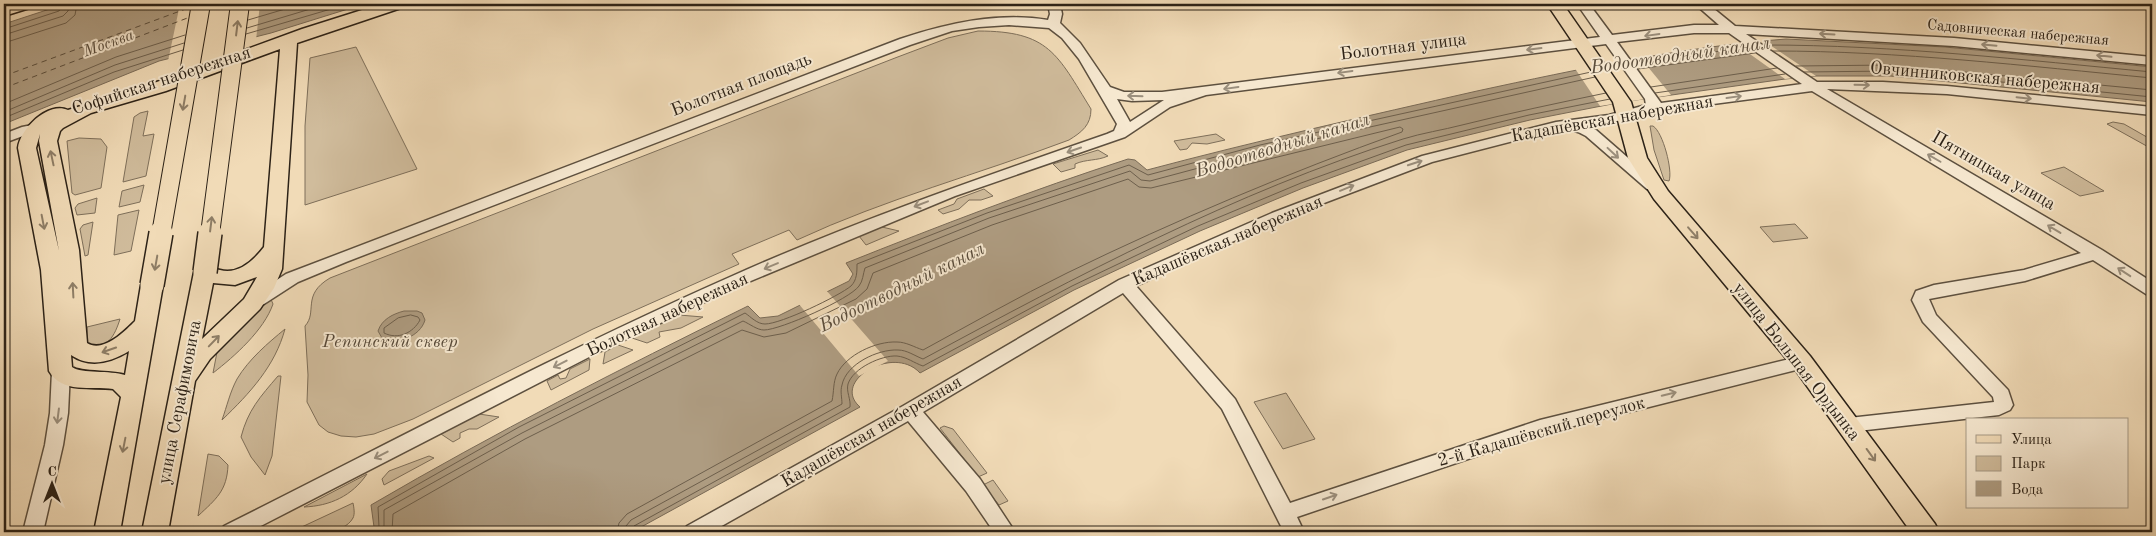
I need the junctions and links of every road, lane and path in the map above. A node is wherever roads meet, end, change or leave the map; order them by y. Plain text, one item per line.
1 (27, 4) edge
2 (201, 4) edge
3 (240, 4) edge
4 (398, 4) edge
5 (1054, 4) edge
6 (1554, 4) edge
7 (1583, 4) edge
8 (1702, 4) edge
9 (4, 11) edge
10 (1715, 16) junction
11 (1053, 25) junction
12 (1694, 29) junction
13 (1730, 29) junction
14 (289, 40) junction
15 (1610, 40) junction
16 (1746, 40) joint
17 (1582, 44) junction
18 (1623, 58) joint
19 (2152, 61) edge
20 (286, 64) junction
21 (1798, 77) joint
22 (1814, 86) junction
23 (160, 87) junction
24 (1104, 89) junction
25 (1201, 92) junction
26 (1652, 104) junction
27 (1625, 109) junction
28 (2152, 111) edge
29 (55, 125) junction
30 (1556, 126) junction
31 (36, 127) junction
32 (1120, 134) junction
33 (4, 140) edge
34 (1661, 195) junction
35 (48, 196) junction
36 (273, 254) junction
37 (2096, 254) junction
38 (324, 264) junction
39 (205, 272) junction
40 (1125, 284) junction
41 (2152, 290) edge
42 (252, 304) junction
43 (145, 324) junction
44 (1802, 362) junction
45 (61, 372) junction
46 (184, 379) junction
47 (133, 397) junction
48 (910, 410) junction
49 (1850, 425) junction
50 (1284, 513) junction
51 (33, 532) edge
52 (107, 532) edge
53 (154, 532) edge
54 (231, 532) edge
55 (694, 532) edge
56 (1005, 532) edge
57 (1294, 532) edge
58 (1926, 532) edge

1 - 9 main road
2 -> 43 main road, bridge
39 -> 3 main road, улица Серафимовича, bridge
4 - 14 main road, Софийская набережная
5 - 11 street
6 - 17 main road
7 - 15 street
8 - 10 street
10 - 12 street
10 - 13 street
11 - 24 street
11 - 38 street, Болотная площадь
12 - 13 street, Садовническая набережная
12 -> 15 street
13 - 16 street
19 -> 13 street, Садовническая набережная
14 - 20 main road
14 - 23 main road, Софийская набережная
14 - 31 main road, Софийская набережная
15 - 17 street, Болотная улица
15 - 18 street
16 - 21 street
17 -> 25 street, Болотная улица
17 - 27 main road
18 - 26 street
20 - 23 main road
20 - 36 main road
21 - 22 street, Пятницкая улица
26 -> 22 street, Кадашёвская набережная
22 -> 28 street, Овчинниковская набережная
37 -> 22 street, Пятницкая улица
23 - 29 main road, Софийская набережная
25 -> 24 street, Болотная улица
24 - 32 street
25 - 32 street, Болотная улица
26 - 27 street, Кадашёвская набережная
27 - 30 street, Кадашёвская набережная
27 - 34 main road, улица Большая Ордынка
29 - 31 street
35 -> 29 main road
30 -> 34 street, улица Большая Ордынка
40 -> 30 street, Кадашёвская набережная
31 - 33 street
31 - 35 main road
32 -> 54 street, Болотная набережная
34 -> 44 main road, улица Большая Ордынка
43 -> 35 main road
35 -> 45 main road
36 - 38 street, Болотная площадь
36 - 39 main road
36 - 42 main road
41 -> 37 street, Пятницкая улица
37 - 49 street
38 - 42 street, Болотная площадь
39 - 46 main road, улица Серафимовича
40 - 48 street, Кадашёвская набережная
40 - 50 street
46 -> 42 main road
43 - 47 main road
44 - 49 main road, улица Большая Ордынка
50 -> 44 street, 2-й Кадашёвский переулок
45 - 47 main road
45 -> 51 street
46 - 53 main road, улица Серафимовича
47 -> 52 main road
48 - 55 street, Кадашёвская набережная
48 - 56 street
49 -> 58 main road, улица Большая Ордынка
50 - 57 street

